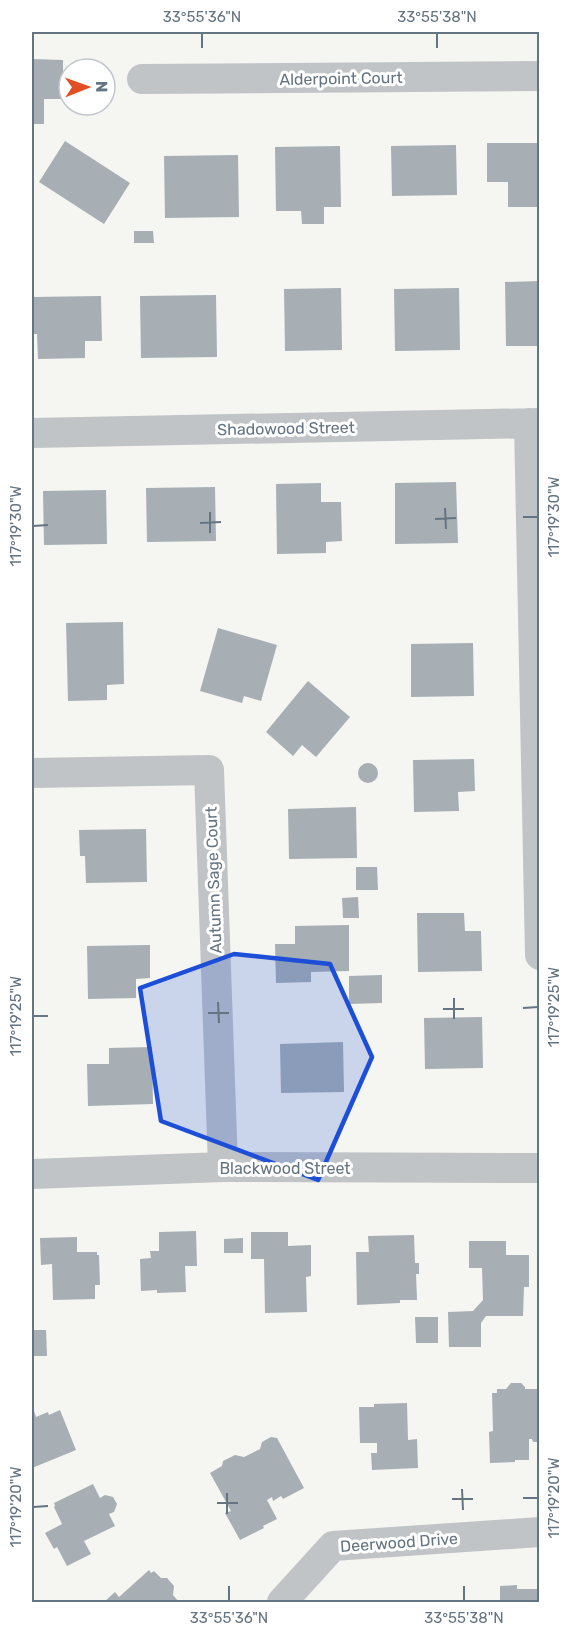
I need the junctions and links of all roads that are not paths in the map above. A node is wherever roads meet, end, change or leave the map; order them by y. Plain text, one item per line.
1 (540, 76) edge
2 (142, 80) dead end
3 (534, 423) edge
4 (32, 433) edge
5 (32, 773) edge
6 (540, 955) edge
7 (223, 1167) junction
8 (540, 1167) edge
9 (32, 1174) edge
10 (540, 1532) edge
11 (282, 1602) edge

1 - 2 street, Alderpoint Court
3 - 4 street, Shadowood Street
3 - 6 street
5 - 7 street, Autumn Sage Court
7 - 8 street, Blackwood Street
7 - 9 street, Blackwood Street
10 - 11 street, Deerwood Drive

